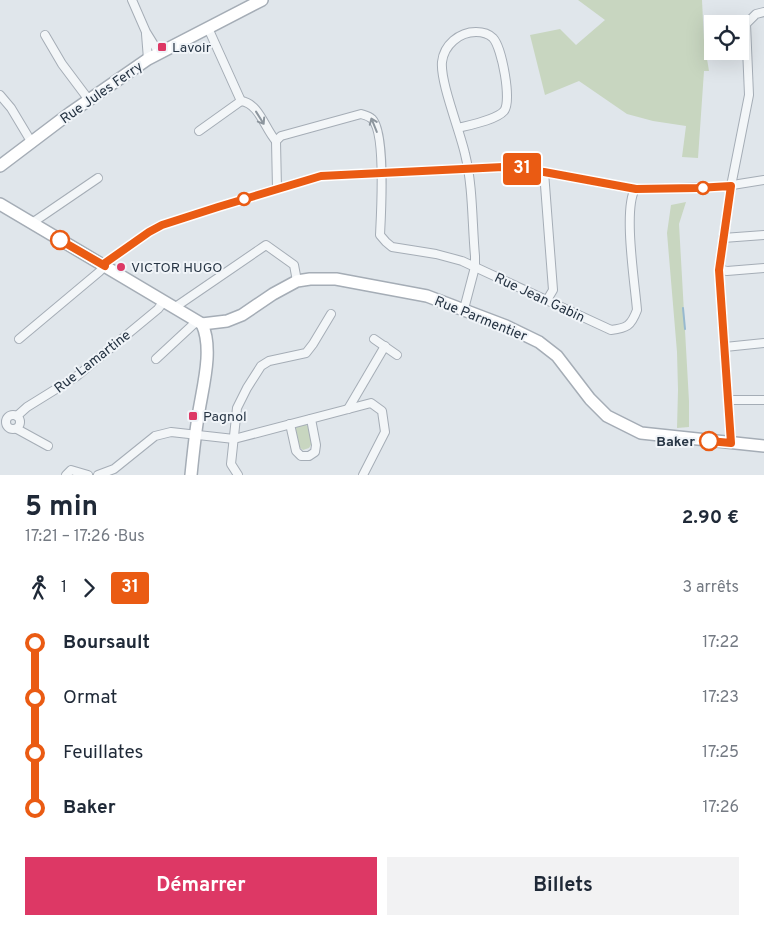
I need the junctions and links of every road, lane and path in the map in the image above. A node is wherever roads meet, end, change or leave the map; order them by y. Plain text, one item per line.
1 (132, 0) edge
2 (262, 0) edge
3 (764, 12) edge
4 (208, 28) junction
5 (146, 32) junction
6 (45, 35) dead end
7 (153, 56) junction
8 (0, 95) edge
9 (89, 100) junction
10 (241, 101) junction
11 (458, 128) junction
12 (200, 131) dead end
13 (276, 141) junction
14 (32, 142) junction
15 (0, 166) edge
16 (468, 169) junction
17 (544, 172) junction
18 (383, 173) junction
19 (98, 178) dead end
20 (764, 180) edge
21 (731, 186) junction
22 (277, 189) junction
23 (636, 189) junction
24 (0, 204) edge
25 (32, 223) junction
26 (764, 235) edge
27 (723, 238) junction
28 (105, 266) junction
29 (475, 267) junction
30 (764, 268) edge
31 (719, 270) junction
32 (297, 282) junction
33 (547, 300) junction
34 (164, 301) junction
35 (174, 308) junction
36 (464, 309) junction
37 (330, 314) dead end
38 (199, 322) junction
39 (19, 338) dead end
40 (374, 339) dead end
41 (764, 343) edge
42 (385, 346) junction
43 (725, 347) junction
44 (397, 355) dead end
45 (156, 359) dead end
46 (357, 394) junction
47 (729, 400) junction
48 (764, 400) edge
49 (371, 403) junction
50 (348, 409) junction
51 (17, 416) junction
52 (311, 419) junction
53 (3, 421) edge
54 (290, 424) junction
55 (17, 428) junction
56 (4, 430) edge
57 (195, 434) junction
58 (234, 439) junction
59 (731, 443) junction
60 (48, 446) dead end
61 (764, 446) edge
62 (66, 475) edge
63 (88, 475) edge
64 (98, 475) edge
65 (191, 475) edge
66 (238, 475) edge
67 (363, 475) edge

1 - 5 street
2 - 4 street, Rue Jules Ferry
3 - 21 street
4 - 7 street, Rue Jules Ferry
4 - 10 street
5 - 7 street
5 - 7 street
6 - 9 street
7 - 9 street, Rue Jules Ferry
8 - 14 street
9 - 14 street, Rue Jules Ferry
10 - 12 street
10 -> 13 street
11 - 11 street
11 - 16 street
18 -> 13 street, Rue Jean Gabin
13 - 22 street
14 - 15 street, Rue Jules Ferry
16 - 17 street
16 - 18 street
16 - 29 street
17 - 23 street
17 - 33 street
18 - 22 street
18 - 29 street, Rue Jean Gabin
19 - 25 street
20 - 21 street
21 - 23 street
21 - 27 street
22 - 28 street
23 - 33 street, Rue Jean Gabin
24 - 25 street
25 - 28 street
26 - 27 street
27 - 31 street
28 - 34 street
28 - 39 street
29 - 33 street, Rue Jean Gabin
29 - 36 street
30 - 31 street
31 - 43 street
32 - 35 street
32 - 36 street, Rue Parmentier
32 - 38 street, Rue Parmentier
34 - 35 street
34 - 51 street, Rue Lamartine
35 - 38 street
36 - 59 street, Rue Parmentier
37 - 58 street
38 - 45 street
38 - 57 street
40 - 42 street
41 - 43 street
42 - 44 street
42 - 46 street
43 - 47 street
46 - 49 street
46 - 50 street
47 - 48 street
47 - 59 street
49 - 50 street
49 - 67 street
50 - 52 street
51 - 53 street
51 - 55 street
52 - 54 street
52 - 54 street
53 - 56 street
54 - 58 street
55 - 56 street
55 - 60 street
57 - 58 street
57 - 64 street
57 - 65 street
58 - 66 street
59 - 61 street, Rue Parmentier
62 - 63 street

